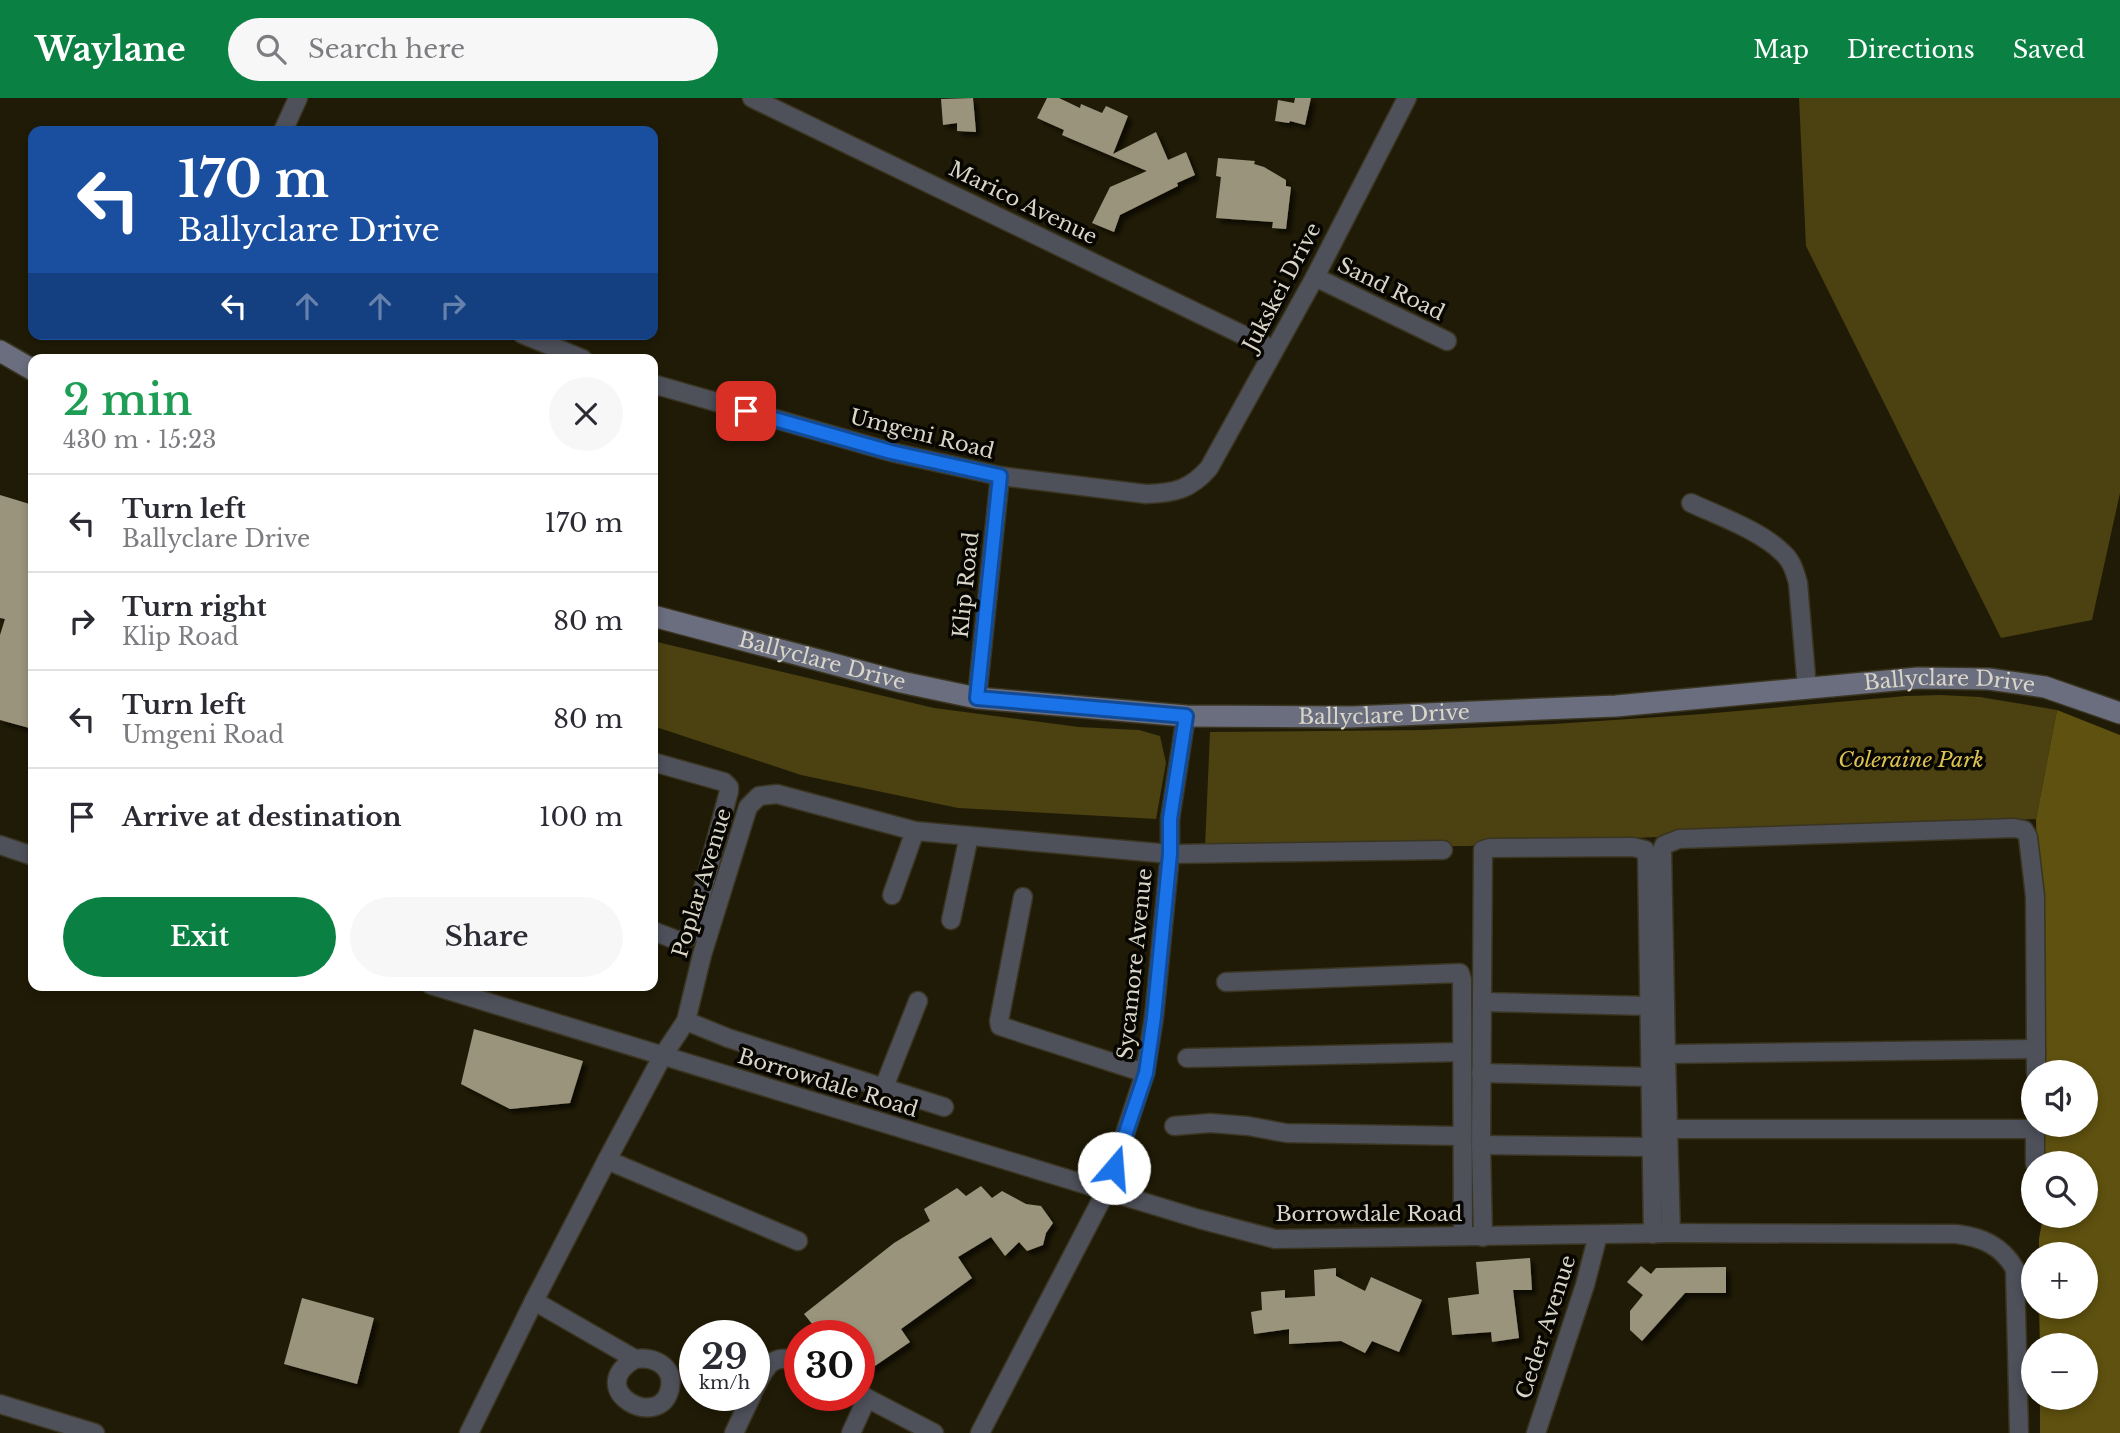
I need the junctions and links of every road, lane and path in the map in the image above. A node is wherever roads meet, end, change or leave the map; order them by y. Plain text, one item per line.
1 (298, 98) edge
2 (752, 98) edge
3 (1407, 98) edge
4 (285, 126) edge
5 (1315, 277) junction
6 (537, 340) edge
7 (1447, 341) dead end
8 (1274, 350) junction
9 (0, 351) edge
10 (571, 354) edge
11 (0, 366) edge
12 (28, 367) edge
13 (28, 378) edge
14 (658, 385) edge
15 (1000, 476) junction
16 (1186, 488) joint
17 (1691, 503) dead end
18 (658, 617) edge
19 (1807, 688) junction
20 (977, 698) junction
21 (2120, 713) edge
22 (1186, 716) junction
23 (658, 763) edge
24 (915, 831) junction
25 (969, 836) junction
26 (0, 845) edge
27 (1443, 850) dead end
28 (28, 854) edge
29 (1170, 854) junction
30 (892, 895) dead end
31 (1023, 897) dead end
32 (951, 920) dead end
33 (658, 932) edge
34 (1226, 982) dead end
35 (450, 991) edge
36 (918, 1001) dead end
37 (1482, 1002) junction
38 (1650, 1006) junction
39 (686, 1021) junction
40 (2036, 1049) junction
41 (1462, 1052) junction
42 (1666, 1054) junction
43 (662, 1057) junction
44 (1187, 1058) dead end
45 (2036, 1060) edge
46 (1146, 1073) junction
47 (1481, 1073) junction
48 (1651, 1077) junction
49 (884, 1087) junction
50 (944, 1107) dead end
51 (1174, 1126) dead end
52 (2021, 1127) edge
53 (1668, 1129) junction
54 (1462, 1136) junction
55 (1481, 1145) junction
56 (1652, 1147) junction
57 (607, 1160) junction
58 (1106, 1191) junction
59 (1662, 1233) junction
60 (1598, 1235) junction
61 (1463, 1236) junction
62 (1483, 1237) junction
63 (798, 1241) dead end
64 (534, 1301) junction
65 (635, 1359) dead end
66 (875, 1402) edge
67 (0, 1404) edge
68 (744, 1411) edge
69 (858, 1411) edge
70 (95, 1433) edge
71 (469, 1433) edge
72 (734, 1433) edge
73 (850, 1433) edge
74 (934, 1433) edge
75 (980, 1433) edge
76 (1536, 1433) edge
77 (2019, 1433) edge

1 - 4 street
2 - 8 street, Marico Avenue
3 - 5 street, Jukskei Drive
5 - 7 street, Sand Road
5 - 8 street, Jukskei Drive
6 - 10 street
8 - 16 street, Jukskei Drive
9 - 12 street
11 - 13 street
14 - 15 street, Umgeni Road
15 - 16 street, Umgeni Road
15 - 20 street, Klip Road
17 - 19 street
18 - 20 street, Ballyclare Drive
19 - 21 street, Ballyclare Drive
19 - 22 street, Ballyclare Drive
20 - 22 street, Ballyclare Drive
22 - 29 street, Sycamore Avenue
23 - 33 street
24 - 25 street, Poplar Avenue
24 - 30 street
24 - 39 street, Poplar Avenue
25 - 29 street, Poplar Avenue
25 - 32 street
26 - 28 street
27 - 29 street, Poplar Avenue
29 - 46 street, Sycamore Avenue
31 - 46 street
34 - 41 street
35 - 43 street, Borrowdale Road
36 - 49 street
37 - 38 street
37 - 38 street
37 - 47 street
38 - 48 street
39 - 43 street, Poplar Avenue
39 - 49 street
40 - 42 street
40 - 42 street
40 - 45 street
41 - 44 street
41 - 54 street
42 - 53 street
43 - 57 street, Poplar Avenue
43 - 58 street, Borrowdale Road
46 - 58 street, Sycamore Avenue
47 - 48 street
47 - 55 street
48 - 56 street
49 - 50 street
51 - 54 street
52 - 53 street
53 - 59 street
54 - 61 street
55 - 56 street
55 - 62 street
56 - 59 street
57 - 63 street
57 - 64 street, Poplar Avenue
58 - 61 street, Borrowdale Road
58 - 75 street, Sycamore Avenue
59 - 60 street, Borrowdale Road
59 - 77 street, Borrowdale Road
60 - 62 street, Borrowdale Road
60 - 76 street, Ceder Avenue
61 - 62 street, Borrowdale Road
64 - 65 street
64 - 71 street, Poplar Avenue
66 - 74 street
67 - 70 street
68 - 72 street
69 - 73 street

